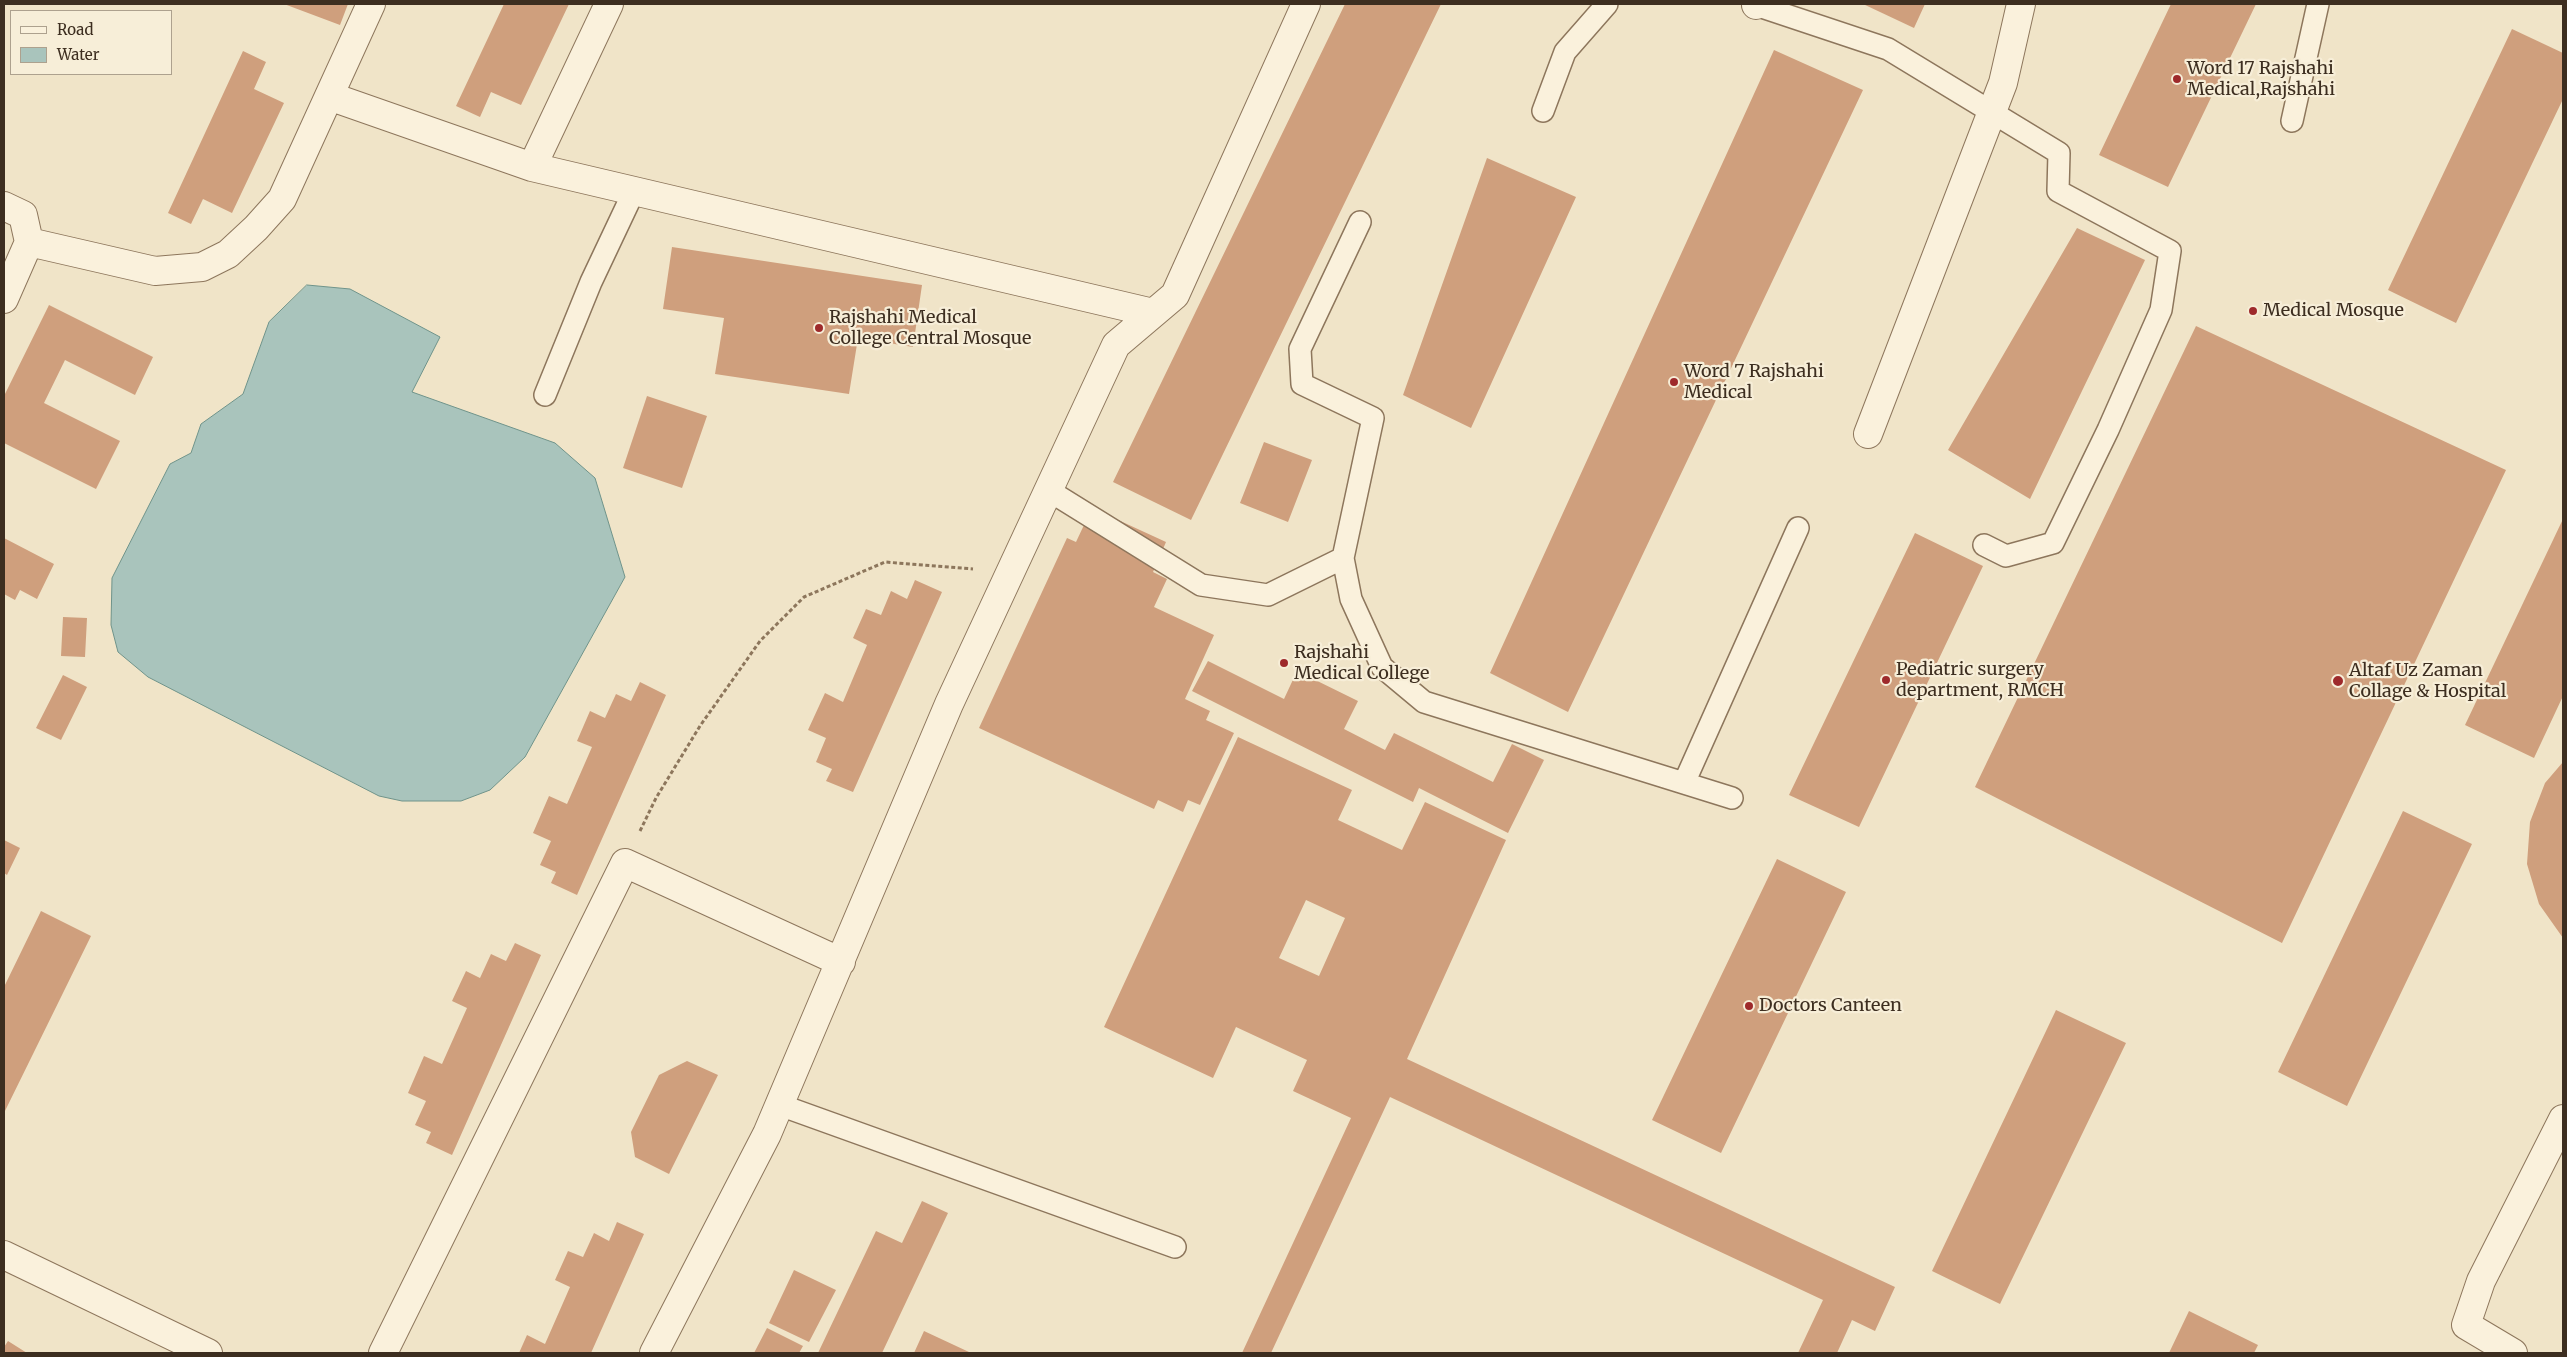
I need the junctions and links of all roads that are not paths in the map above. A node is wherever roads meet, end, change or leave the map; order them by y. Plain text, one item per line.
1 (371, 4) edge
2 (609, 4) edge
3 (1306, 4) edge
4 (1607, 4) edge
5 (1756, 4) edge
6 (2021, 4) edge
7 (2318, 4) edge
8 (329, 96) junction
9 (1544, 111) dead end
10 (1991, 111) junction
11 (2292, 120) dead end
12 (532, 167) junction
13 (634, 191) junction
14 (4, 206) edge
15 (1360, 222) dead end
16 (29, 242) junction
17 (4, 299) edge
18 (1153, 313) junction
19 (546, 396) dead end
20 (1868, 434) dead end
21 (1048, 490) junction
22 (1798, 528) dead end
23 (1984, 545) dead end
24 (1343, 558) junction
25 (1684, 783) junction
26 (1732, 798) dead end
27 (841, 962) junction
28 (780, 1105) junction
29 (2563, 1119) edge
30 (1176, 1247) dead end
31 (4, 1255) edge
32 (208, 1353) edge
33 (384, 1353) edge
34 (654, 1353) edge
35 (2513, 1353) edge

1 - 8 street
2 - 12 street
3 - 18 street
4 - 9 lane
5 - 10 lane
6 - 10 street
7 - 11 lane
8 - 12 street
8 - 16 street
10 - 20 street
10 - 23 lane
12 - 13 street
13 - 18 street
13 - 19 lane
14 - 16 street
15 - 24 lane
16 - 17 street
18 - 21 street
21 - 24 lane
21 - 27 street
22 - 25 lane
24 - 25 lane
25 - 26 lane
27 - 28 street
27 - 33 street
28 - 30 lane
28 - 34 street
29 - 35 street
31 - 32 street

